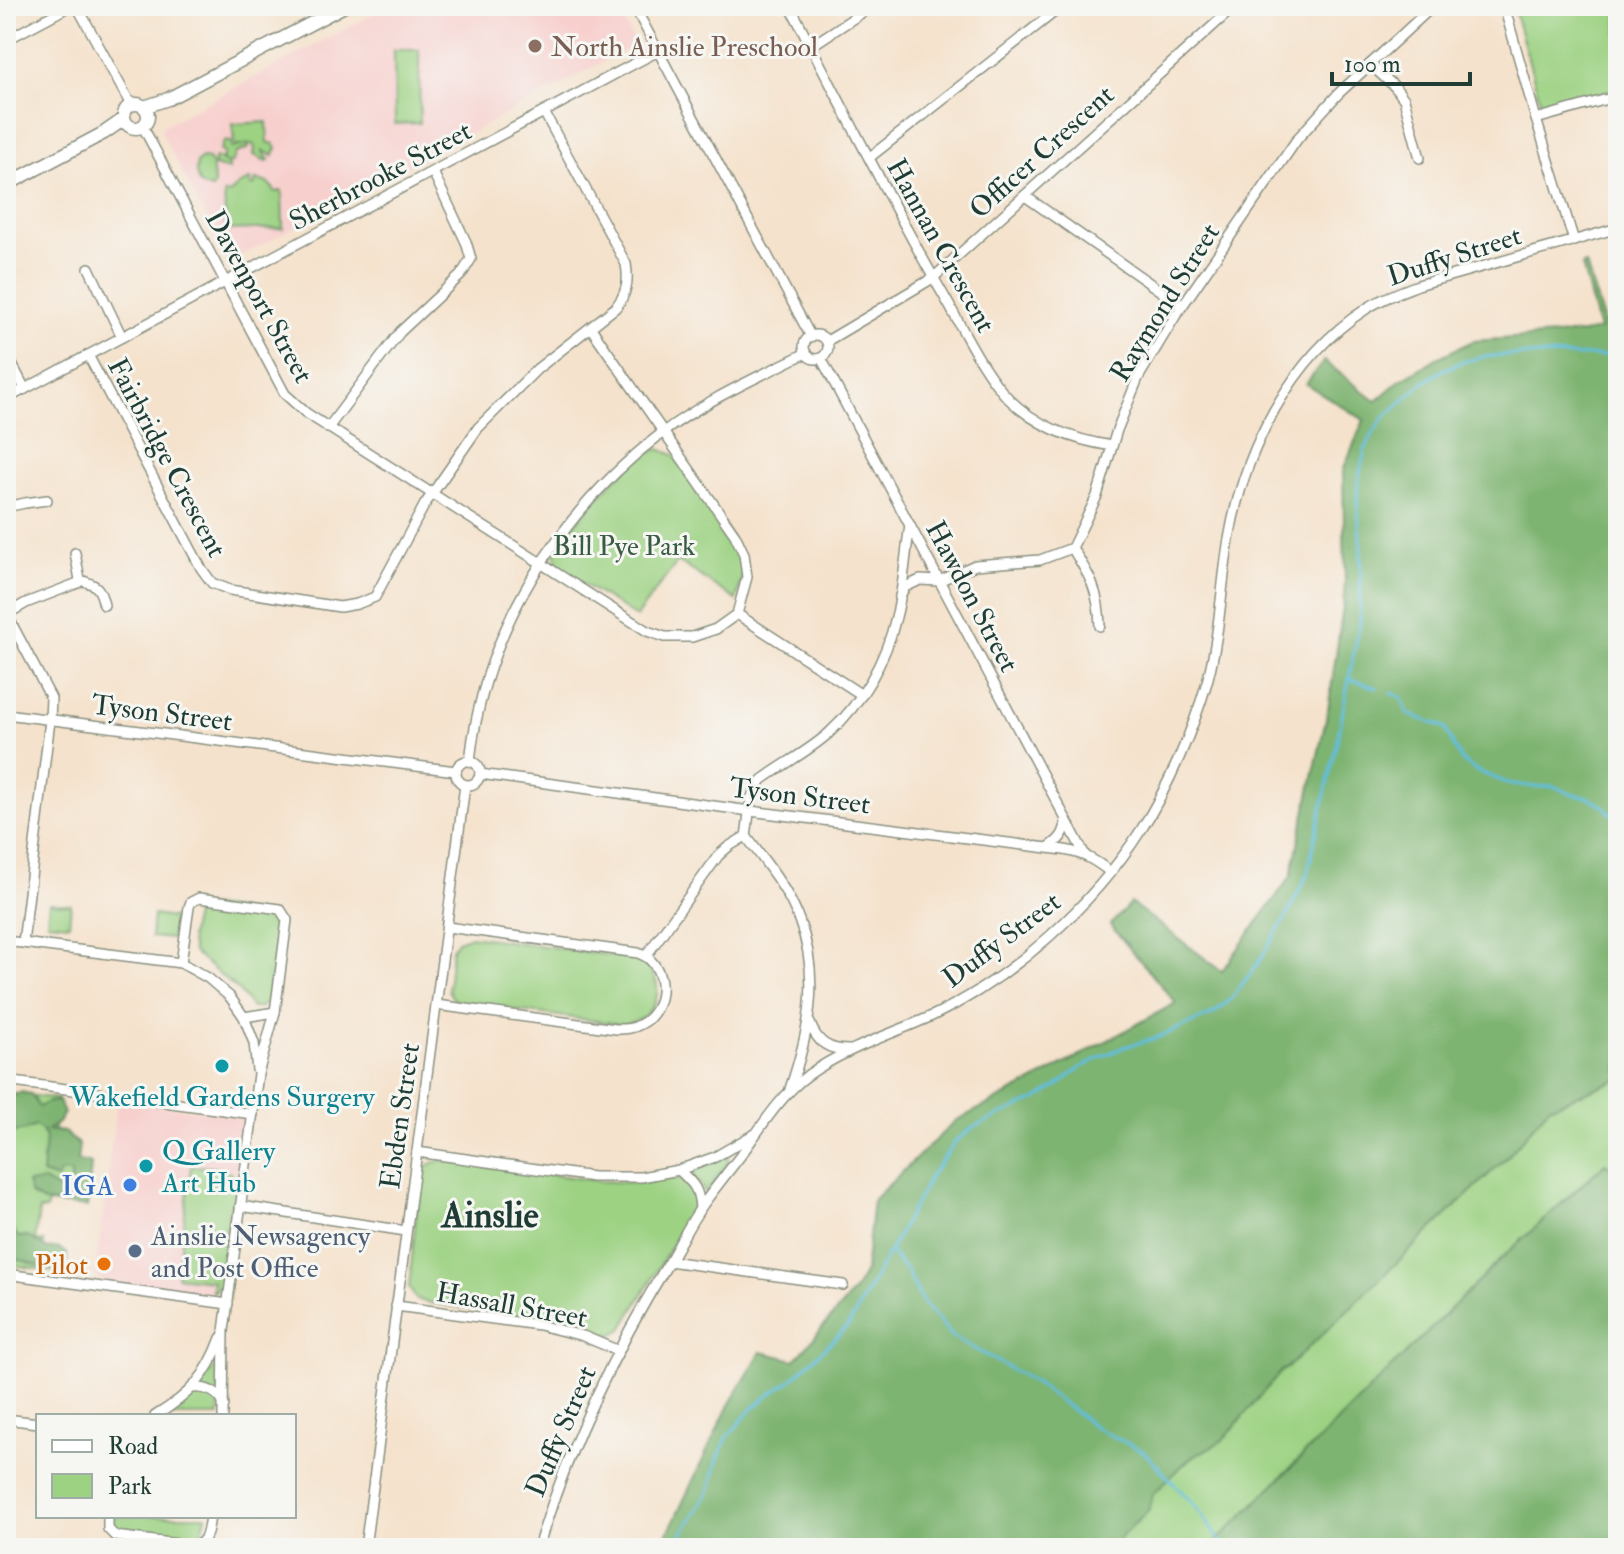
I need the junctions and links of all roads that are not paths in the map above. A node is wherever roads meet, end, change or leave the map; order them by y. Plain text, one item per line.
1 (70, 6) edge
2 (77, 6) edge
3 (344, 6) edge
4 (634, 6) edge
5 (790, 6) edge
6 (872, 6) edge
7 (1062, 6) edge
8 (1235, 6) edge
9 (1433, 6) edge
10 (1504, 6) edge
11 (6, 40) edge
12 (811, 46) junction
13 (658, 51) junction
14 (1370, 64) junction
15 (1618, 96) edge
16 (544, 112) junction
17 (137, 117) junction
18 (1536, 119) junction
19 (870, 157) junction
20 (1420, 158) dead end
21 (433, 172) junction
22 (6, 185) edge
23 (1025, 196) junction
24 (1618, 228) edge
25 (1574, 241) junction
26 (89, 268) dead end
27 (933, 278) junction
28 (225, 282) junction
29 (1182, 306) junction
30 (591, 328) junction
31 (122, 337) junction
32 (811, 337) junction
33 (827, 341) junction
34 (6, 353) edge
35 (806, 353) junction
36 (88, 355) junction
37 (821, 358) junction
38 (25, 389) junction
39 (6, 399) edge
40 (328, 428) junction
41 (663, 432) junction
42 (1112, 446) junction
43 (431, 494) junction
44 (47, 500) dead end
45 (6, 507) edge
46 (910, 525) junction
47 (1072, 548) junction
48 (75, 553) dead end
49 (537, 561) junction
50 (80, 580) junction
51 (939, 581) junction
52 (900, 596) junction
53 (104, 605) dead end
54 (6, 614) edge
55 (737, 614) junction
56 (1100, 626) dead end
57 (862, 695) junction
58 (6, 714) edge
59 (50, 720) junction
60 (470, 761) junction
61 (456, 771) junction
62 (480, 774) junction
63 (465, 785) junction
64 (750, 811) junction
65 (1066, 819) junction
66 (746, 836) junction
67 (1049, 847) junction
68 (1085, 855) junction
69 (1110, 872) junction
70 (447, 927) junction
71 (6, 941) edge
72 (23, 943) junction
73 (646, 956) junction
74 (181, 963) junction
75 (436, 1005) junction
76 (275, 1012) junction
77 (244, 1017) junction
78 (809, 1021) junction
79 (849, 1050) junction
80 (258, 1074) junction
81 (6, 1081) edge
82 (790, 1089) junction
83 (253, 1114) junction
84 (756, 1133) junction
85 (417, 1152) junction
86 (679, 1170) junction
87 (240, 1206) junction
88 (700, 1209) junction
89 (406, 1231) junction
90 (669, 1261) junction
91 (6, 1274) edge
92 (843, 1285) dead end
93 (228, 1304) junction
94 (396, 1306) junction
95 (224, 1331) junction
96 (619, 1351) junction
97 (192, 1388) junction
98 (223, 1411) edge
99 (158, 1414) edge
100 (6, 1419) edge
101 (36, 1423) edge
102 (108, 1518) edge
103 (210, 1518) edge
104 (365, 1548) edge
105 (538, 1548) edge

1 - 11 street
2 - 17 street, Davenport Street
3 - 17 main road
4 - 13 street
5 - 12 street, Hannan Crescent
6 - 12 street
7 - 19 street
8 - 23 street, Officer Crescent
9 - 14 street, Raymond Street
10 - 18 street
12 - 19 street, Hannan Crescent
13 - 16 street, Sherbrooke Street
13 - 32 street
14 - 20 street
14 - 29 street, Raymond Street
15 - 18 street
16 - 21 street, Sherbrooke Street
16 - 30 street
17 - 22 main road
17 - 28 street, Davenport Street
18 - 25 street
19 - 27 street, Hannan Crescent
21 - 28 street, Sherbrooke Street
21 - 40 street
23 - 27 street, Officer Crescent
23 - 29 street
24 - 25 street, Duffy Street
25 - 69 street, Duffy Street
26 - 31 street
27 - 33 street, Officer Crescent
27 - 42 street, Hannan Crescent
28 - 31 street, Sherbrooke Street
28 - 40 street, Davenport Street
29 - 42 street, Raymond Street
30 - 41 street
30 - 43 street
31 - 36 street, Sherbrooke Street
32 - 33 street
32 - 35 street
33 - 37 street
34 - 38 street
35 - 37 street
35 - 41 street
36 - 38 street, Sherbrooke Street
36 - 43 street, Fairbridge Crescent
37 - 46 street, Hawdon Street
38 - 39 street, Sherbrooke Street
40 - 43 street, Davenport Street
41 - 49 street
41 - 55 street
42 - 47 street, Raymond Street
43 - 49 street, Davenport Street
44 - 45 street
46 - 51 street, Hawdon Street
46 - 52 street
47 - 51 street
47 - 56 street
48 - 50 street
49 - 55 street, Davenport Street
49 - 60 street
50 - 53 street
50 - 54 street
51 - 52 street
51 - 65 street, Hawdon Street
52 - 57 street
54 - 59 street
55 - 57 street
57 - 64 street
58 - 59 street, Tyson Street
59 - 61 street, Tyson Street
59 - 72 street
60 - 61 street
60 - 62 street
61 - 63 street
62 - 63 street
62 - 64 street, Tyson Street
63 - 70 street, Ebden Street
64 - 66 street
64 - 67 street, Tyson Street
65 - 67 street
65 - 68 street, Hawdon Street
66 - 73 street
66 - 78 street
67 - 68 street, Tyson Street
68 - 69 street, Tyson Street
69 - 79 street, Duffy Street
70 - 73 street
70 - 75 street, Ebden Street
71 - 72 street
72 - 74 street
73 - 75 street
74 - 76 street
74 - 77 street
75 - 85 street, Ebden Street
76 - 77 street
76 - 80 street
77 - 80 street
78 - 79 street
78 - 82 street
79 - 82 street, Duffy Street
80 - 83 street
81 - 83 street
82 - 84 street, Duffy Street
83 - 87 street
84 - 86 street
84 - 88 street, Duffy Street
85 - 86 street
85 - 89 street, Ebden Street
86 - 88 street
87 - 89 street
87 - 93 street
88 - 90 street, Duffy Street
89 - 94 street, Ebden Street
90 - 92 street
90 - 96 street, Duffy Street
91 - 93 street
93 - 95 street
94 - 96 street, Hassall Street
94 - 104 street, Ebden Street
95 - 97 street
95 - 98 street
96 - 105 street, Duffy Street
97 - 98 street
97 - 99 street
100 - 101 street
102 - 103 street

